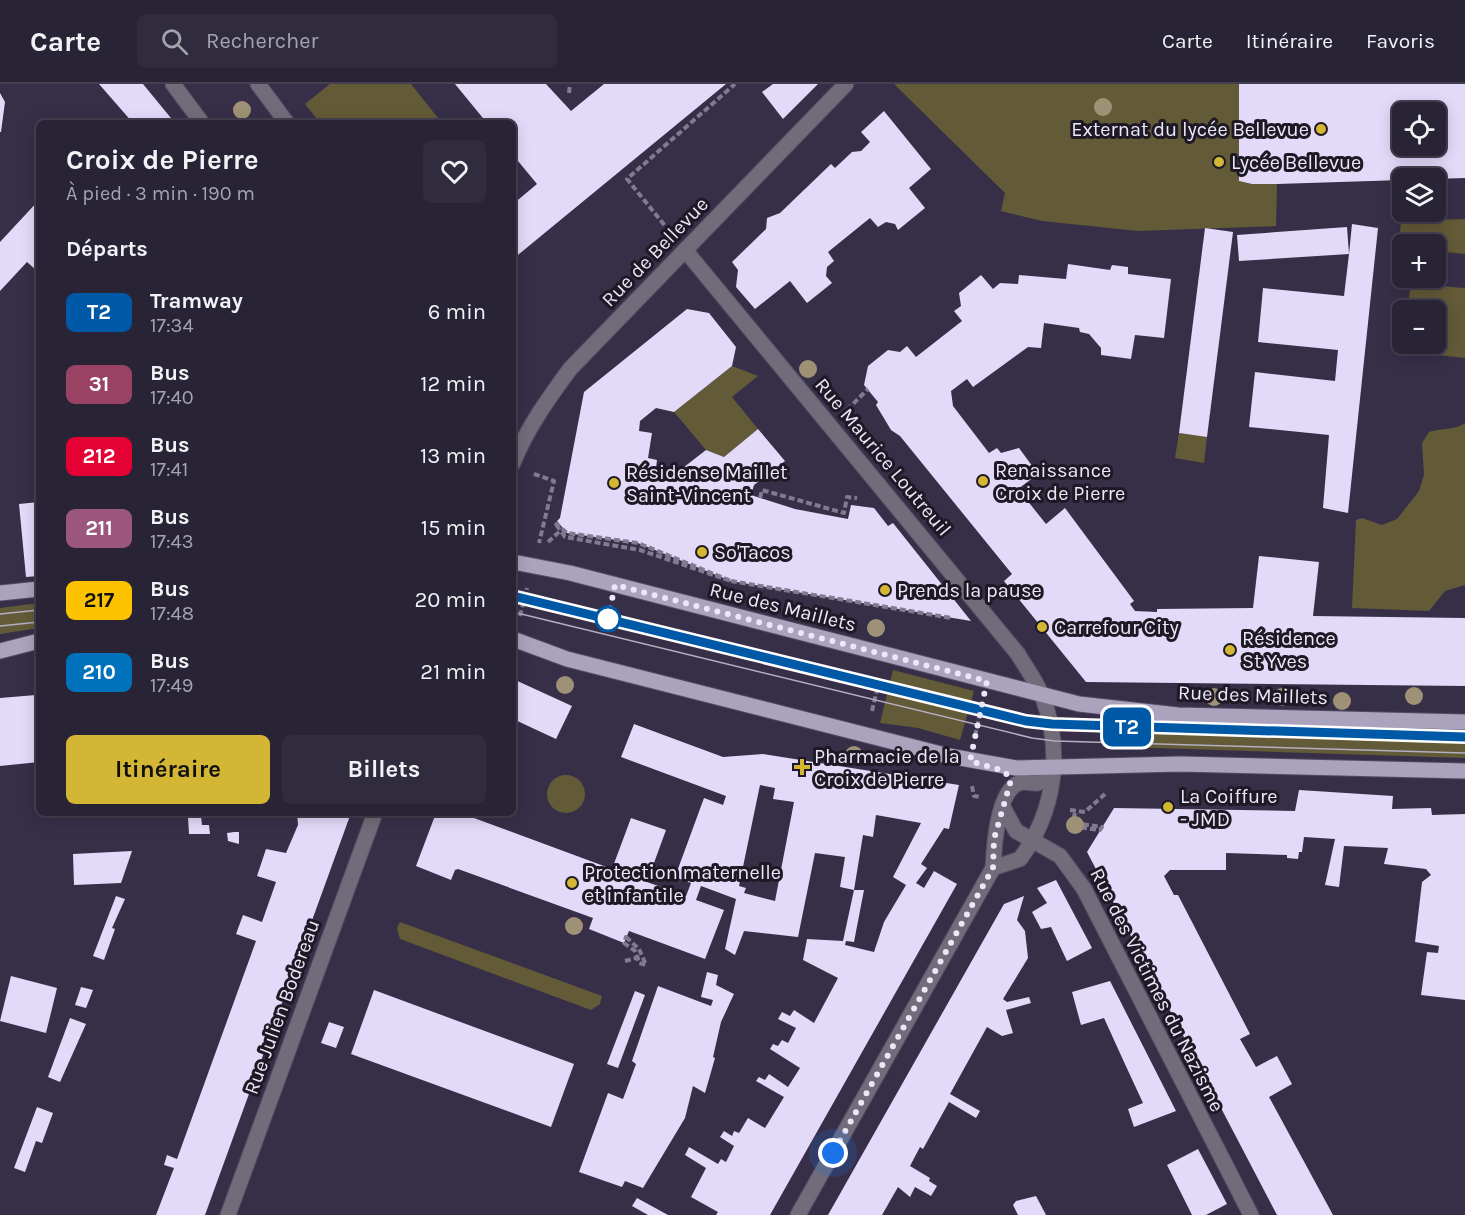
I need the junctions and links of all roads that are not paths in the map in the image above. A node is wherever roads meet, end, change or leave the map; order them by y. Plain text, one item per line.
1 (173, 84) edge
2 (258, 84) edge
3 (846, 84) edge
4 (200, 120) edge
5 (285, 120) edge
6 (685, 250) junction
7 (516, 457) edge
8 (516, 563) edge
9 (36, 589) edge
10 (0, 593) edge
11 (516, 640) edge
12 (36, 642) edge
13 (0, 651) edge
14 (1042, 695) junction
15 (1465, 722) edge
16 (976, 762) junction
17 (1055, 768) junction
18 (1465, 771) edge
19 (1009, 791) junction
20 (1003, 807) junction
21 (374, 816) edge
22 (1032, 840) junction
23 (993, 868) junction
24 (228, 1215) edge
25 (798, 1215) edge
26 (1249, 1215) edge

1 - 4 street
2 - 5 street
3 - 6 street, Rue de Bellevue
6 - 7 street, Rue de Bellevue
6 - 14 street, Rue Maurice Loutreuil
8 - 14 main road, Rue des Maillets
9 - 10 main road
11 - 16 main road
12 - 13 main road
14 - 15 main road, Rue des Maillets
14 - 17 street
16 - 17 main road
16 - 19 street
17 - 18 main road
17 - 19 street
17 - 22 street
19 - 20 street
20 - 22 street, Rue des Victimes du Nazisme
20 - 23 street
21 - 24 street, Rue Julien Bodereau
22 - 23 street
22 - 26 street, Rue des Victimes du Nazisme
23 - 25 street

